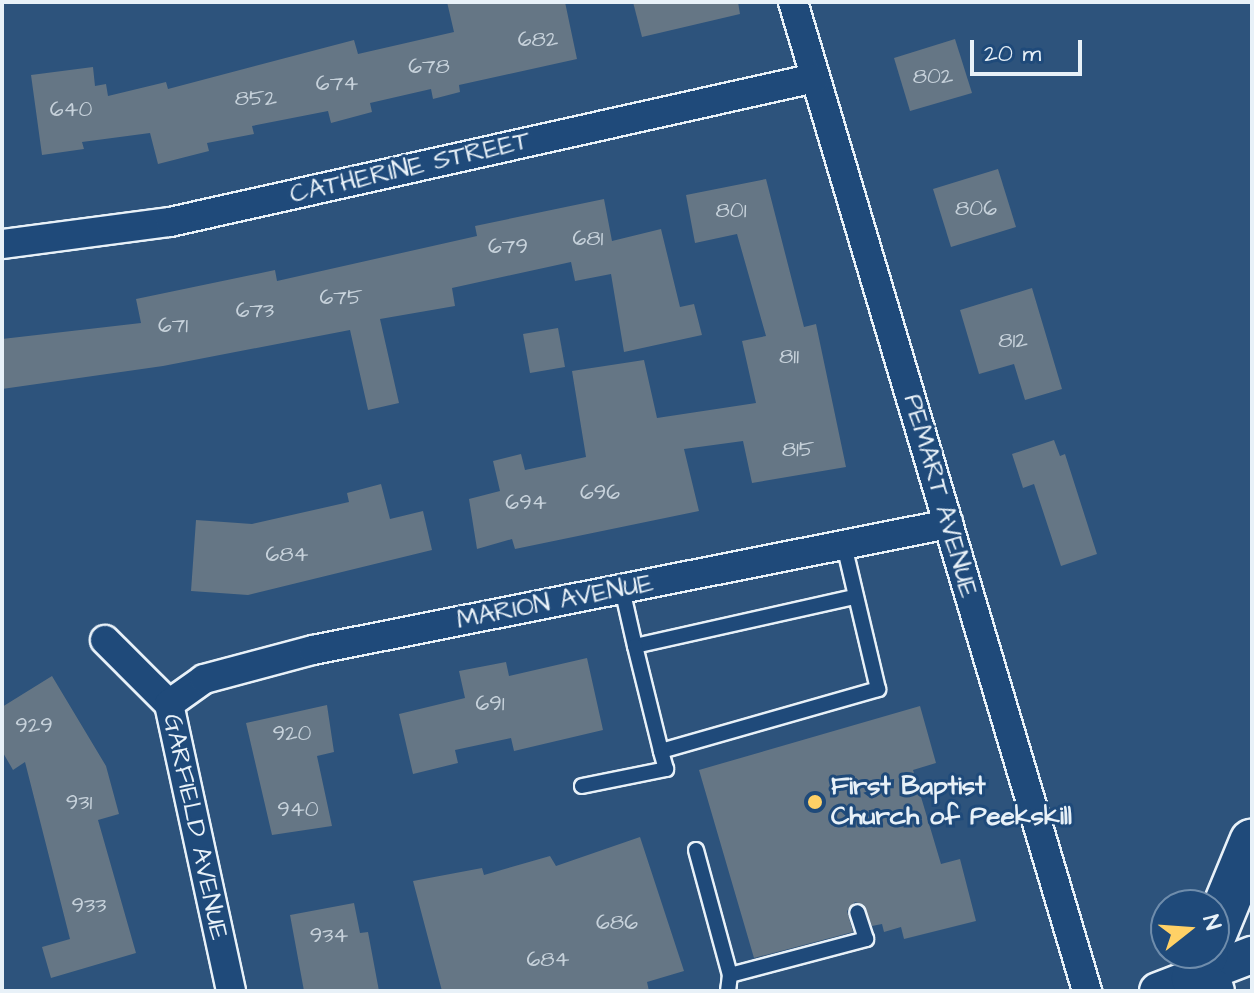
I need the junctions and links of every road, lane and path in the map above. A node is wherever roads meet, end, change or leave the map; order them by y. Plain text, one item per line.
1 (793, 2) edge
2 (815, 78) junction
3 (2, 244) edge
4 (949, 524) junction
5 (844, 545) junction
6 (622, 589) junction
7 (855, 597) junction
8 (105, 640) dead end
9 (635, 646) junction
10 (169, 704) junction
11 (661, 751) junction
12 (582, 786) dead end
13 (1252, 842) edge
14 (696, 850) dead end
15 (1230, 895) edge
16 (857, 912) dead end
17 (1252, 955) edge
18 (730, 975) junction
19 (1192, 978) edge
20 (231, 991) edge
21 (728, 991) edge
22 (1087, 991) edge

1 - 2 street, PEMART AVENUE
2 - 3 street, CATHERINE STREET
2 - 4 street, PEMART AVENUE
4 - 5 street, MARION AVENUE
4 - 22 street, PEMART AVENUE
5 - 6 street, MARION AVENUE
5 - 7 lane
6 - 9 lane
6 - 10 street, MARION AVENUE
7 - 9 lane
7 - 11 lane
8 - 10 street, GARFIELD AVENUE
9 - 11 lane
10 - 20 street, GARFIELD AVENUE
11 - 12 lane
13 - 15 highway
14 - 18 lane
16 - 18 lane
17 - 19 street
18 - 21 lane

